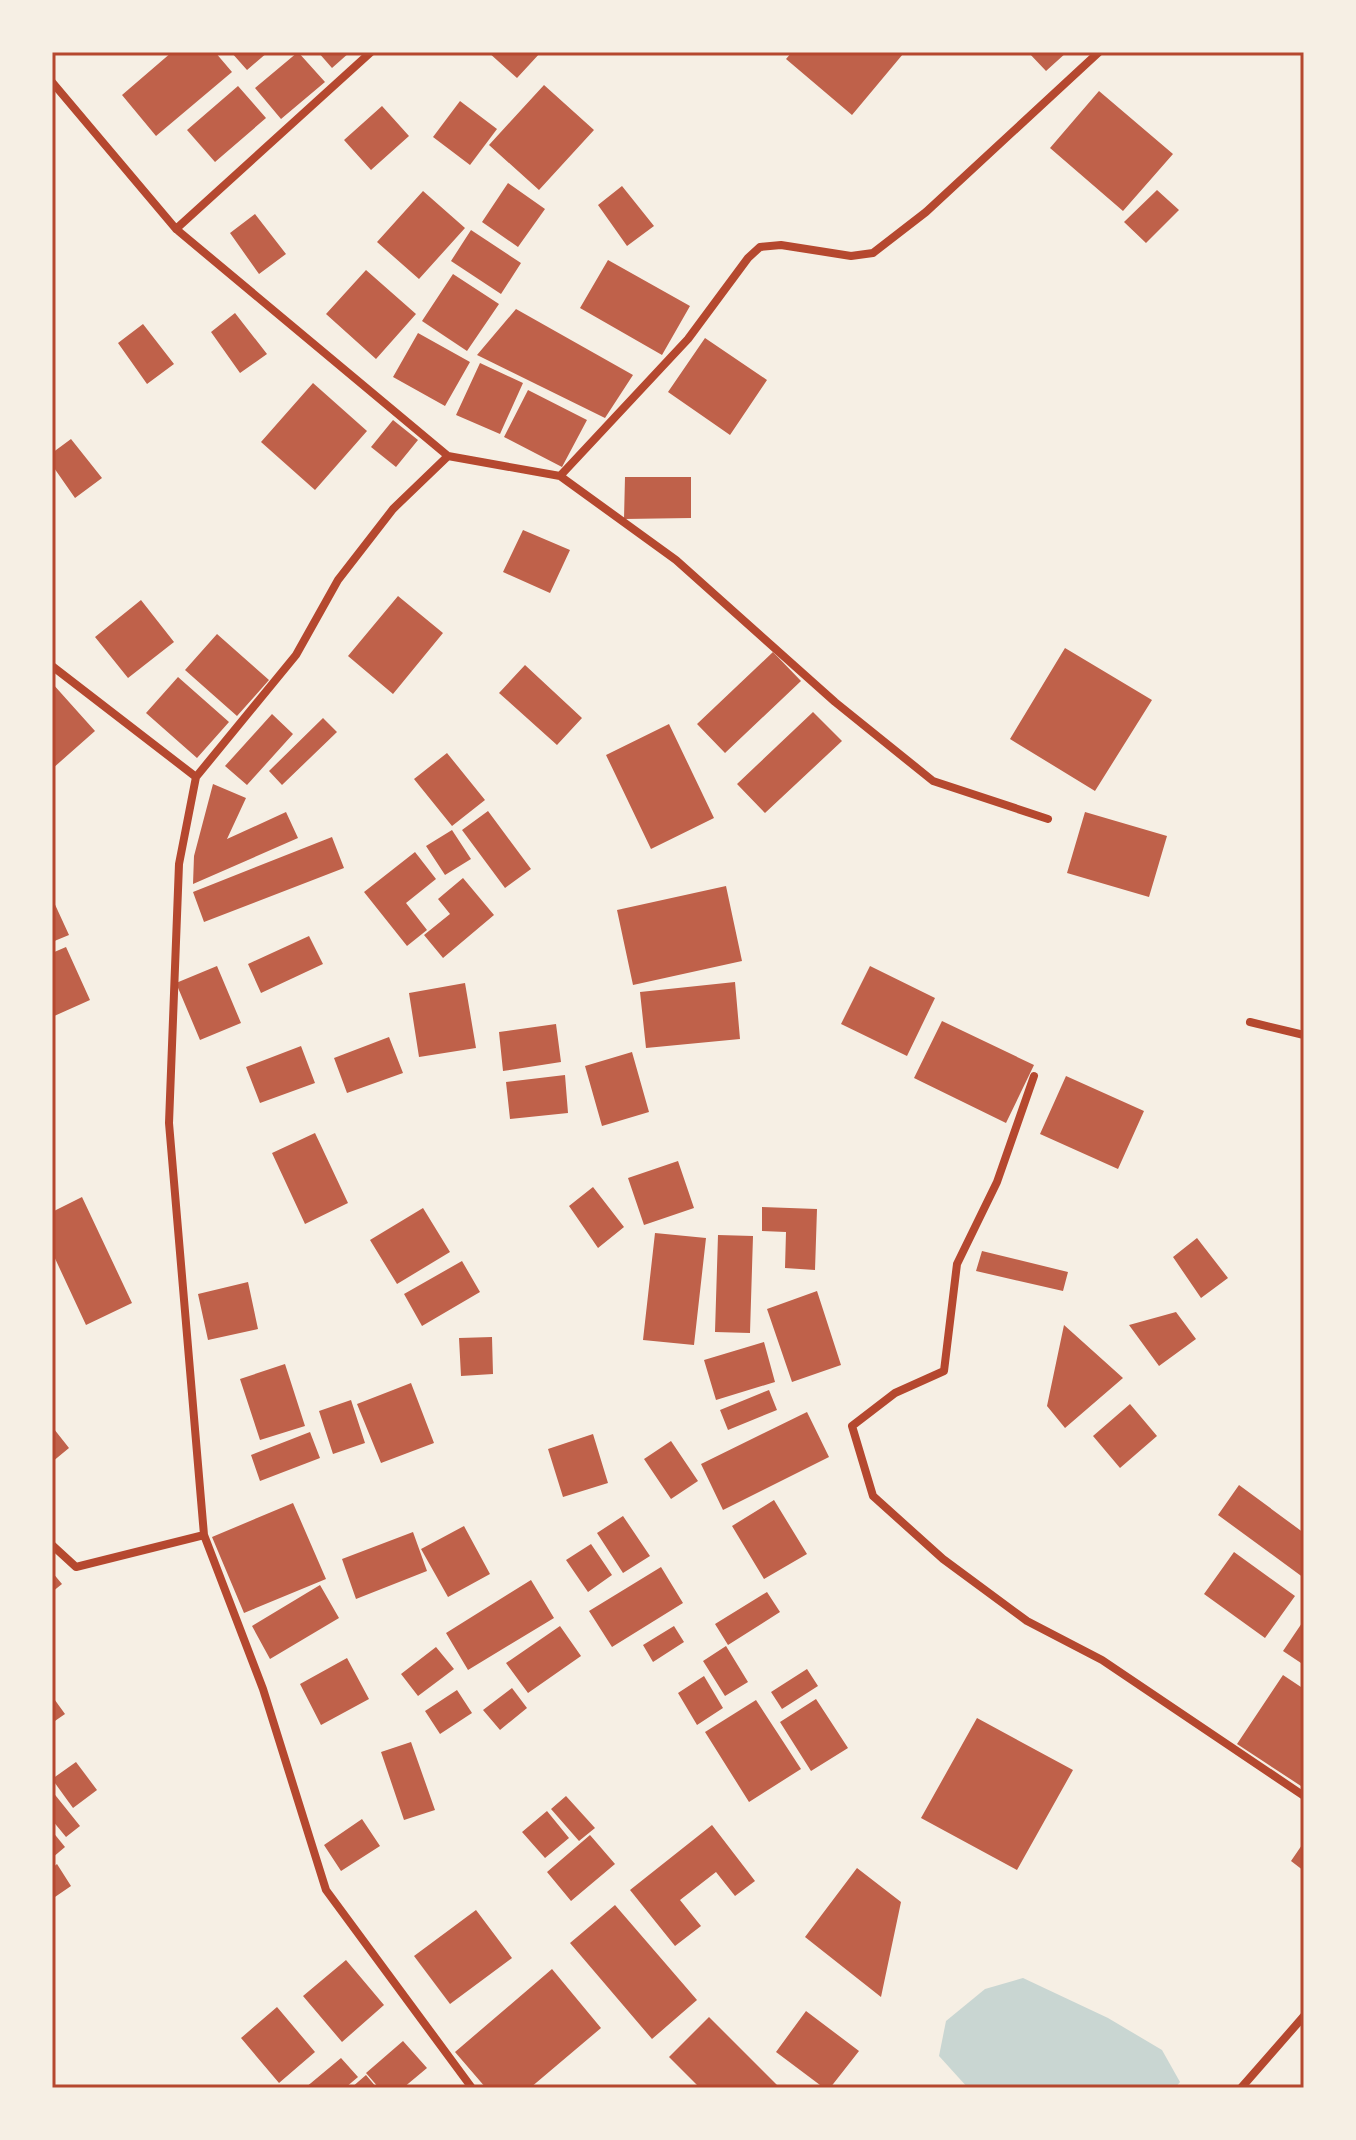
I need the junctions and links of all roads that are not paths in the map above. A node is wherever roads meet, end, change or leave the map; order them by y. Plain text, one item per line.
1 (371, 52) edge
2 (1099, 52) edge
3 (52, 82) edge
4 (176, 229) junction
5 (448, 456) junction
6 (560, 476) junction
7 (52, 666) edge
8 (196, 777) junction
9 (1048, 819) dead end
10 (1250, 1022) dead end
11 (1304, 1035) edge
12 (1034, 1076) dead end
13 (204, 1535) junction
14 (52, 1545) edge
15 (1304, 1796) edge
16 (1304, 2016) edge
17 (472, 2088) edge
18 (1241, 2088) edge

1 - 4 street
2 - 6 street
3 - 4 street
4 - 5 street
5 - 6 street
5 - 8 street
6 - 9 street
7 - 8 street
8 - 13 street
10 - 11 street
12 - 15 street
13 - 14 street
13 - 17 street
16 - 18 street

